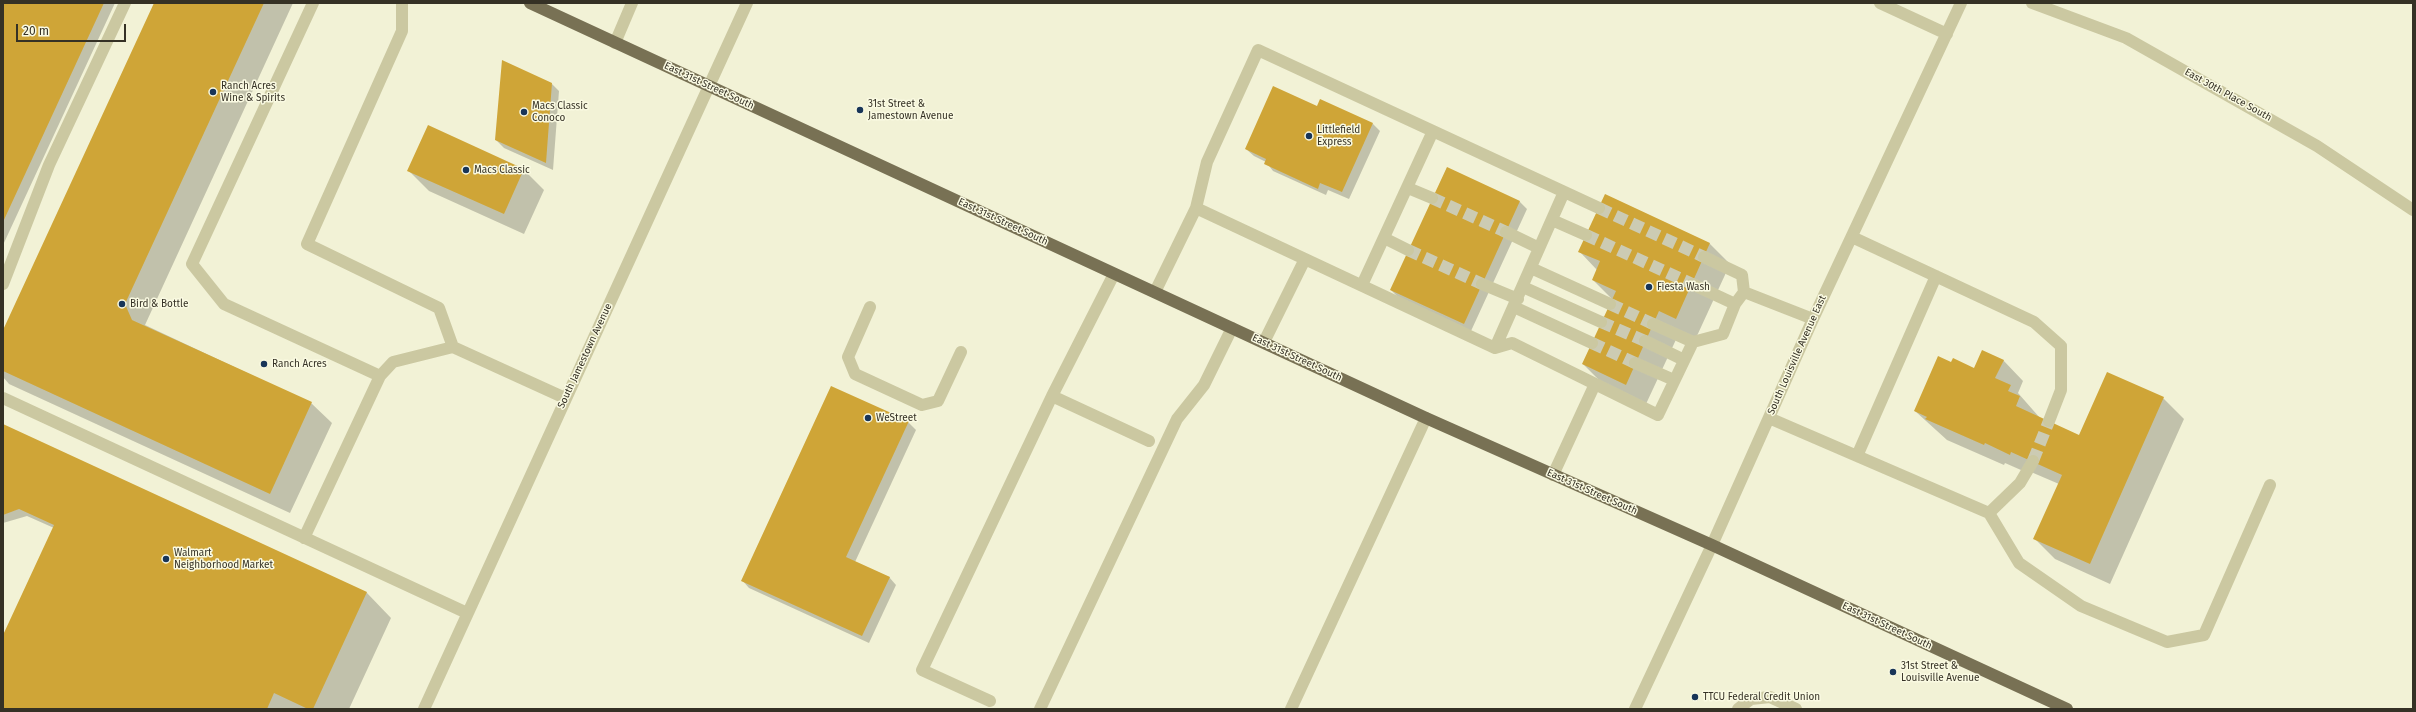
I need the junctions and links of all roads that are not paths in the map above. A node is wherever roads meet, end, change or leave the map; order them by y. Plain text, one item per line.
1 (126, 3) edge
2 (313, 3) edge
3 (402, 3) edge
4 (530, 3) edge
5 (632, 3) edge
6 (747, 3) edge
7 (1880, 3) edge
8 (1961, 3) edge
9 (2032, 3) edge
10 (1947, 34) junction
11 (615, 43) junction
12 (710, 86) junction
13 (1433, 131) junction
14 (1408, 188) junction
15 (1564, 192) junction
16 (1432, 198) tunnel mouth
17 (1196, 208) junction
18 (1598, 208) tunnel mouth
19 (2413, 210) edge
20 (1552, 220) junction
21 (1506, 232) tunnel mouth
22 (1586, 235) tunnel mouth
23 (1852, 237) junction
24 (1384, 238) junction
25 (1539, 248) junction
26 (1408, 250) tunnel mouth
27 (1704, 257) tunnel mouth
28 (1305, 259) junction
29 (1531, 268) junction
30 (1114, 274) junction
31 (1936, 276) junction
32 (3, 284) edge
33 (1482, 284) tunnel mouth
34 (1692, 284) tunnel mouth
35 (1362, 285) junction
36 (1523, 287) junction
37 (1155, 292) junction
38 (1744, 292) junction
39 (1516, 303) junction
40 (1610, 304) tunnel mouth
41 (1735, 304) junction
42 (870, 307) dead end
43 (1813, 319) junction
44 (1601, 322) tunnel mouth
45 (1654, 324) tunnel mouth
46 (1232, 328) junction
47 (1646, 341) tunnel mouth
48 (1264, 342) junction
49 (1693, 342) junction
50 (1592, 343) tunnel mouth
51 (453, 348) junction
52 (1495, 348) junction
53 (961, 352) dead end
54 (1684, 360) junction
55 (1635, 363) tunnel mouth
56 (380, 376) junction
57 (1674, 380) junction
58 (1595, 384) junction
59 (1052, 396) junction
60 (3, 398) edge
61 (565, 398) junction
62 (1426, 418) junction
63 (1769, 418) junction
64 (2049, 421) tunnel mouth
65 (1149, 441) dead end
66 (1857, 456) junction
67 (2033, 461) tunnel mouth
68 (1553, 475) junction
69 (2270, 485) dead end
70 (1989, 513) junction
71 (304, 538) junction
72 (1712, 546) junction
73 (467, 613) junction
74 (990, 701) dead end
75 (424, 709) edge
76 (1040, 709) edge
77 (1291, 709) edge
78 (1636, 709) edge
79 (1738, 709) edge
80 (1796, 709) edge
81 (2067, 709) edge

1 - 32 street
2 - 56 street
3 - 51 street
4 - 11 main road, East 31st Street South
5 - 11 street
6 - 12 street, South Jamestown Avenue
7 - 10 street
8 - 10 street, South Louisville Avenue East
9 - 19 street, East 30th Place South
10 - 23 street, South Louisville Avenue East
11 - 12 main road, East 31st Street South
12 - 30 main road, East 31st Street South
12 - 61 street, South Jamestown Avenue
13 - 14 street
13 - 15 street
13 - 17 street
14 - 16 street
14 - 24 street
15 - 18 street
15 - 20 street
17 - 28 street
17 - 37 street
20 - 22 street
20 - 25 street
21 - 25 street
23 - 31 street
23 - 43 street, South Louisville Avenue East
24 - 26 street
24 - 35 street
25 - 29 street
27 - 38 street
28 - 35 street
28 - 48 street
29 - 36 street
29 - 40 street
30 - 37 main road, East 31st Street South
30 - 59 street
31 - 64 street
31 - 66 street
33 - 39 street
34 - 41 street
35 - 52 street
36 - 39 street
36 - 44 street
37 - 46 main road, East 31st Street South
38 - 41 street
38 - 43 street
39 - 50 street
39 - 52 street
41 - 49 street
42 - 53 street
43 - 63 street, South Louisville Avenue East
45 - 49 street
46 - 48 main road, East 31st Street South
46 - 76 street
47 - 54 street
48 - 62 main road, East 31st Street South
49 - 54 street
51 - 56 street
51 - 61 street
52 - 58 street
54 - 57 street
55 - 57 street
56 - 71 street
57 - 58 street
58 - 68 street
59 - 65 street
59 - 74 street
60 - 71 street
61 - 73 street, South Jamestown Avenue
62 - 68 main road, East 31st Street South
62 - 77 street
63 - 66 street
63 - 72 street, South Louisville Avenue East
66 - 70 street
67 - 70 street
68 - 72 main road, East 31st Street South
69 - 70 street
71 - 73 street
72 - 78 street, South Louisville Avenue East
72 - 81 main road, East 31st Street South
73 - 75 street, South Jamestown Avenue
79 - 80 street

